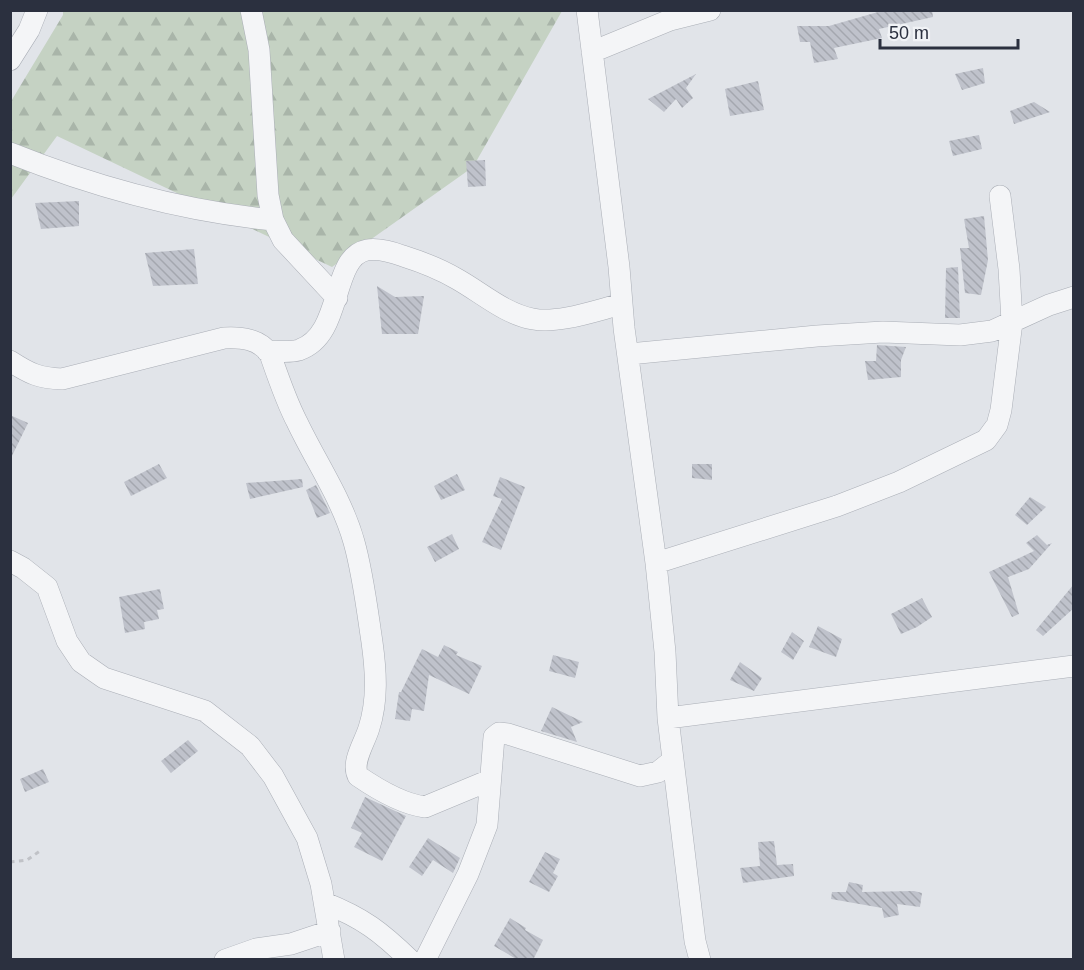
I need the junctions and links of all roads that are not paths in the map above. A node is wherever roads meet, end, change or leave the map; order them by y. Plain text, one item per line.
1 (37, 10) edge
2 (251, 10) edge
3 (587, 10) edge
4 (710, 10) edge
5 (592, 52) junction
6 (10, 60) edge
7 (10, 153) edge
8 (1000, 196) dead end
9 (273, 219) junction
10 (1074, 297) edge
11 (337, 298) junction
12 (622, 304) junction
13 (1012, 322) junction
14 (267, 351) junction
15 (629, 354) junction
16 (10, 361) edge
17 (10, 561) edge
18 (656, 563) junction
19 (1074, 666) edge
20 (668, 718) junction
21 (673, 760) junction
22 (490, 780) junction
23 (325, 903) junction
24 (330, 931) junction
25 (225, 960) edge
26 (334, 960) edge
27 (410, 960) edge
28 (425, 960) edge
29 (700, 960) edge

1 - 6 street
2 - 9 street
3 - 5 street
4 - 5 street
5 - 12 street
7 - 9 street
8 - 13 street
9 - 11 street
10 - 13 street
11 - 12 street
11 - 14 street
12 - 15 street
13 - 15 street
13 - 18 street
14 - 16 street
14 - 22 street
15 - 18 street
17 - 23 street
18 - 20 street
19 - 20 street
20 - 21 street
21 - 22 street
21 - 29 street
22 - 28 street
23 - 24 street
23 - 27 street
24 - 25 street
24 - 26 street

